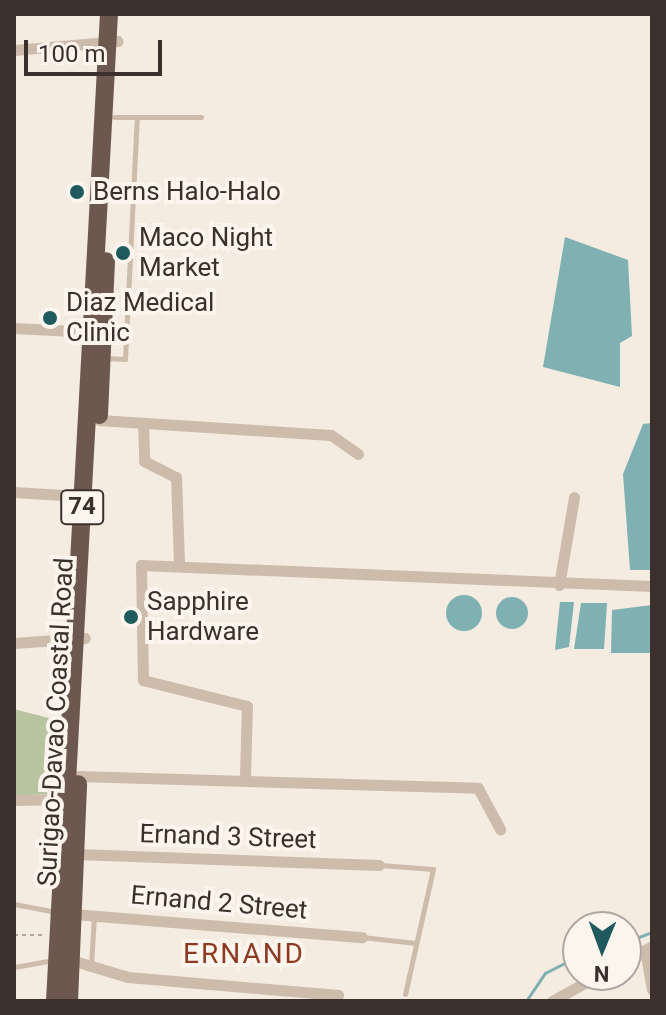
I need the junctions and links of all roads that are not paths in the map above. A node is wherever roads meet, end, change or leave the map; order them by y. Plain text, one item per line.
1 (109, 14) edge
2 (119, 14) edge
3 (113, 41) junction
4 (14, 50) edge
5 (114, 117) junction
6 (137, 117) junction
7 (201, 117) dead end
8 (14, 328) edge
9 (96, 332) junction
10 (102, 358) junction
11 (99, 420) junction
12 (143, 423) junction
13 (358, 454) dead end
14 (14, 492) edge
15 (88, 497) junction
16 (574, 497) dead end
17 (179, 565) junction
18 (559, 585) junction
19 (652, 586) edge
20 (80, 638) junction
21 (14, 643) edge
22 (78, 776) junction
23 (245, 776) junction
24 (72, 799) junction
25 (14, 800) edge
26 (500, 829) dead end
27 (76, 854) junction
28 (379, 865) joint
29 (14, 904) edge
30 (66, 913) junction
31 (94, 915) junction
32 (362, 937) joint
33 (416, 943) junction
34 (648, 948) edge
35 (64, 960) junction
36 (14, 967) edge
37 (91, 967) junction
38 (652, 989) edge
39 (570, 991) edge
40 (405, 994) dead end
41 (338, 995) dead end
42 (55, 1001) edge
43 (69, 1001) edge
44 (552, 1001) edge

1 - 3 highway, Surigao-Davao Coastal Road / 74
2 - 3 highway, Surigao-Davao Coastal Road / 74
3 - 4 street
3 - 5 highway, Surigao-Davao Coastal Road / 74
3 - 9 highway, Surigao-Davao Coastal Road / 74
5 - 6 lane
5 - 9 highway, Surigao-Davao Coastal Road / 74
6 - 7 lane
6 - 10 lane
8 - 9 street
9 - 10 highway, Surigao-Davao Coastal Road / 74
9 - 15 highway, Surigao-Davao Coastal Road / 74
10 - 11 highway, Surigao-Davao Coastal Road / 74
11 - 12 street
11 - 15 highway, Surigao-Davao Coastal Road / 74
12 - 13 street
12 - 17 street
14 - 15 street
15 - 20 highway, Surigao-Davao Coastal Road / 74
16 - 18 street
17 - 18 street
17 - 23 street
18 - 19 street
20 - 21 street
20 - 22 highway, Surigao-Davao Coastal Road / 74
20 - 24 highway, Surigao-Davao Coastal Road / 74
22 - 23 street
22 - 24 highway, Surigao-Davao Coastal Road / 74
23 - 26 street
24 - 25 street
24 - 27 highway, Surigao-Davao Coastal Road / 74
24 - 30 highway, Surigao-Davao Coastal Road / 74
27 - 28 street, Ernand 3 Street
27 - 30 highway, Surigao-Davao Coastal Road / 74
28 - 33 lane
29 - 30 lane
30 - 31 street, Ernand 2 Street
30 - 35 highway, Surigao-Davao Coastal Road / 74
30 - 35 highway, Surigao-Davao Coastal Road / 74
31 - 32 street, Ernand 2 Street
31 - 37 lane
32 - 33 lane
33 - 40 lane
34 - 38 street
35 - 36 lane
35 - 37 street
35 - 42 highway, Surigao-Davao Coastal Road / 74
35 - 43 highway, Surigao-Davao Coastal Road / 74
37 - 41 street
39 - 44 street

